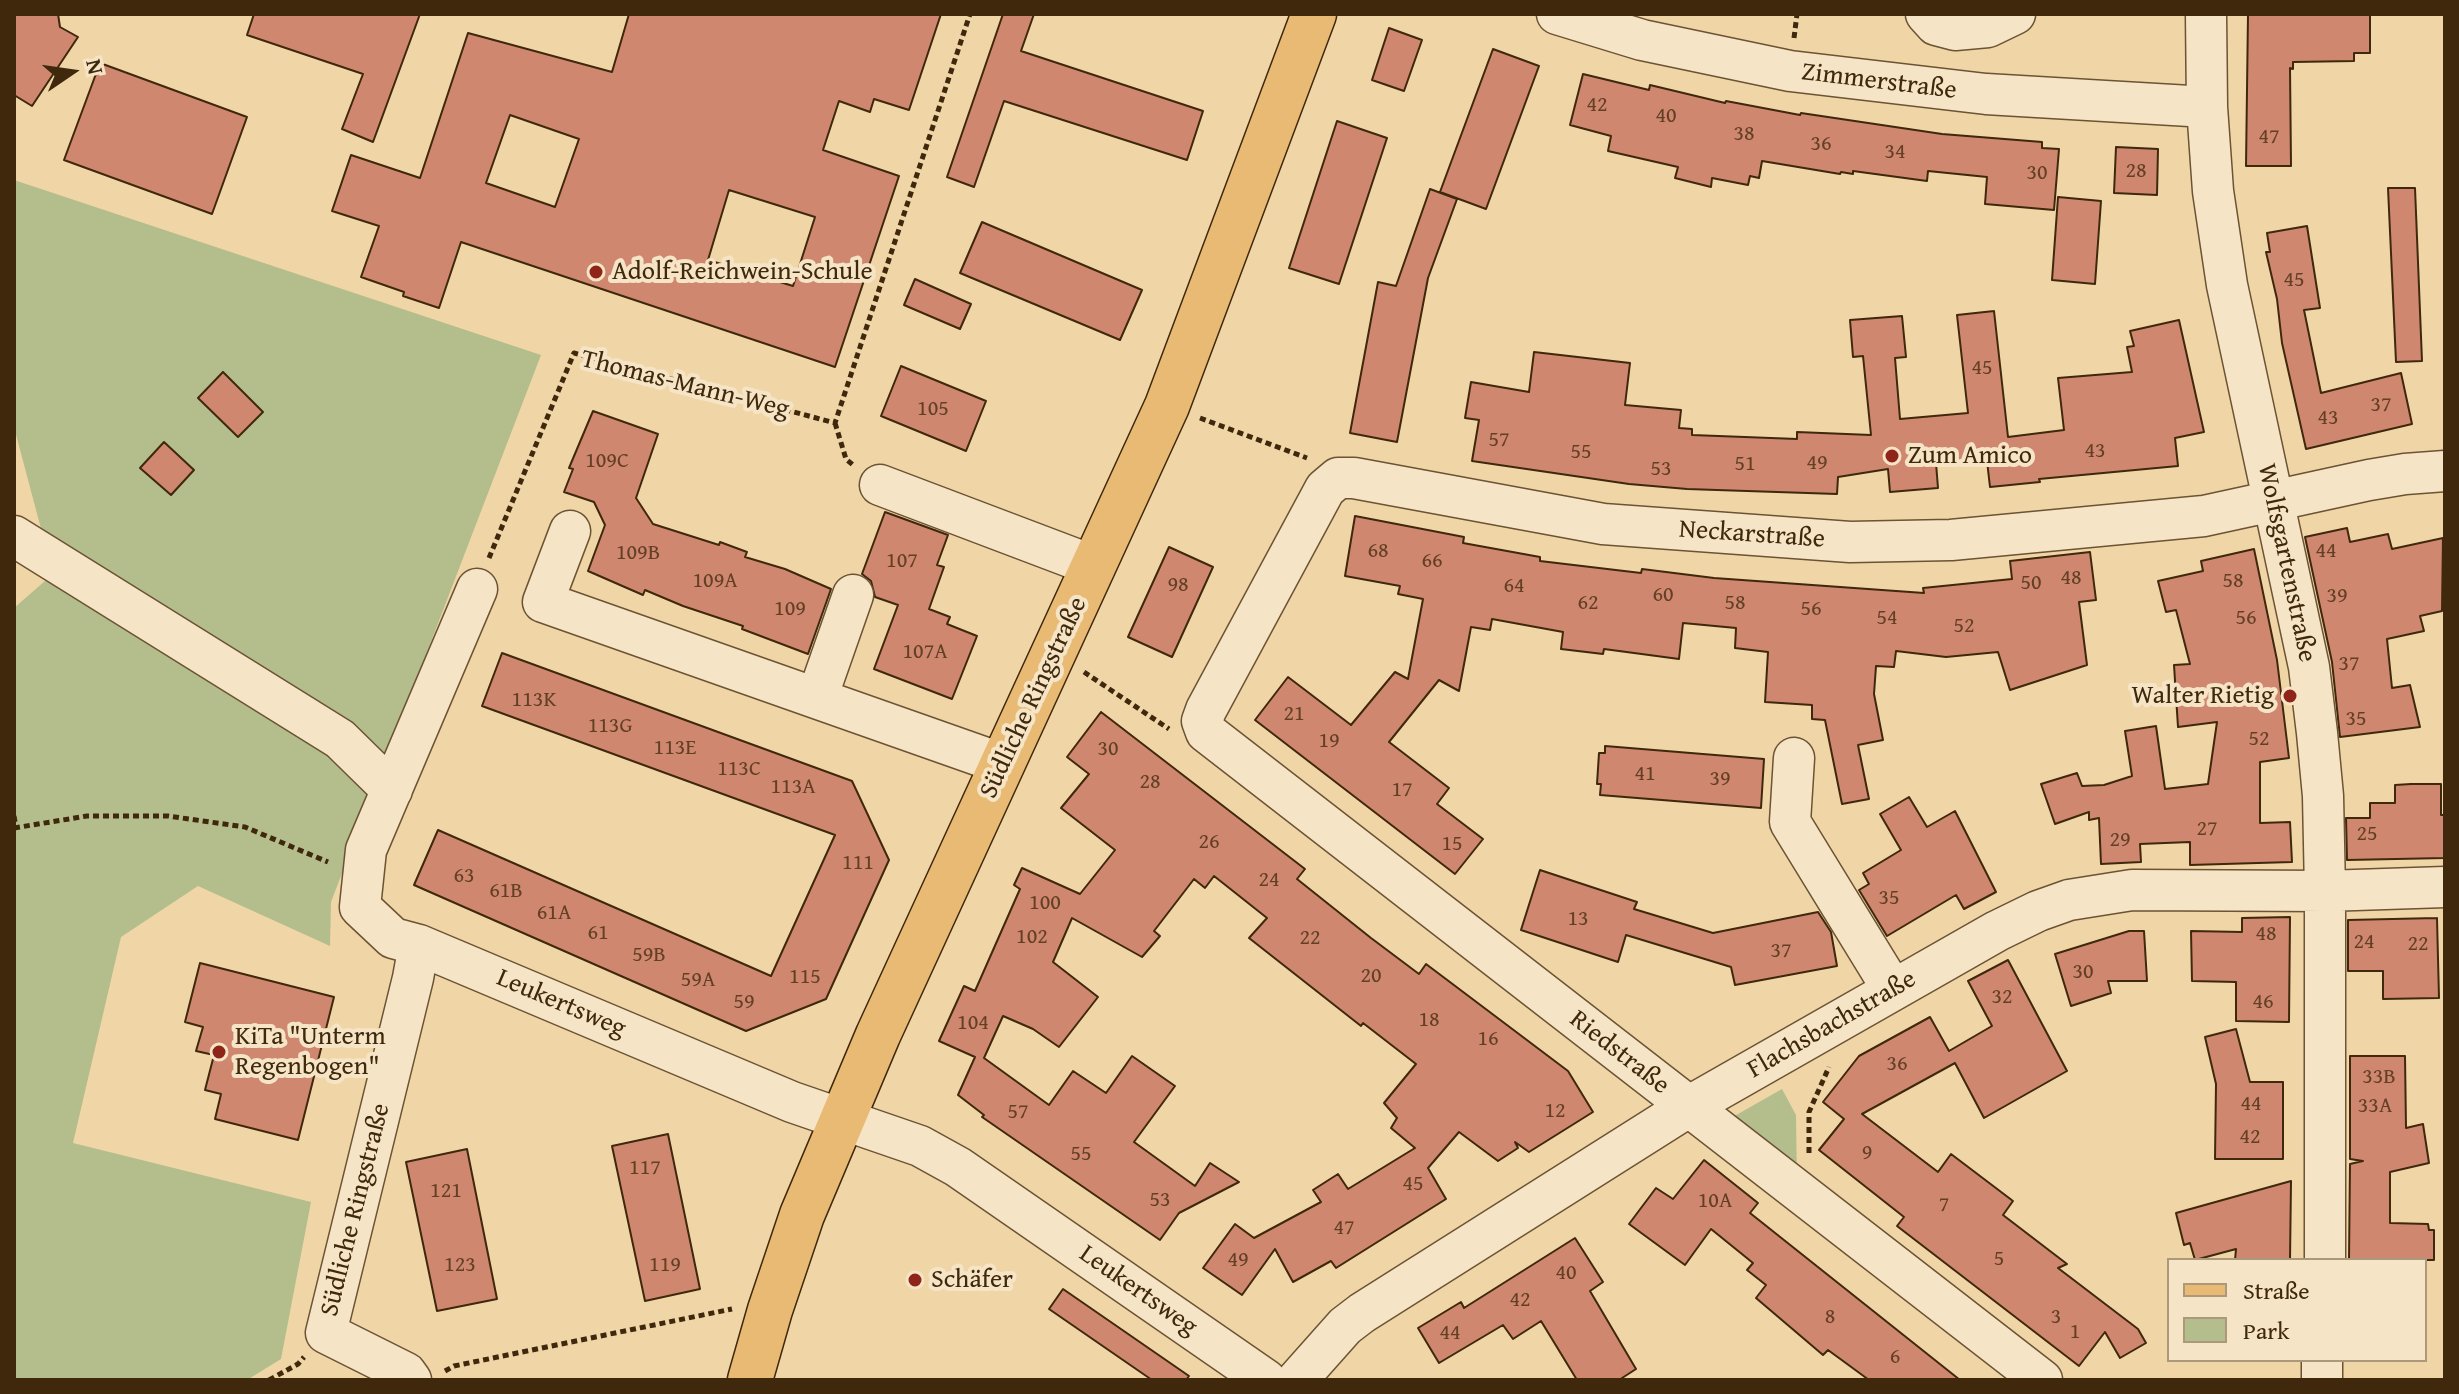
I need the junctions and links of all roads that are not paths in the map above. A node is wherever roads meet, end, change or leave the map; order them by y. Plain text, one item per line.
1 (1314, 14) edge
2 (1557, 14) edge
3 (1926, 14) edge
4 (2015, 14) edge
5 (2206, 14) edge
6 (2207, 107) junction
7 (2445, 471) edge
8 (880, 485) road end
9 (2272, 502) junction
10 (570, 531) dead end
11 (14, 536) edge
12 (1094, 566) junction
13 (477, 589) road end
14 (853, 595) dead end
15 (817, 698) junction
16 (1202, 721) joint
17 (1794, 758) dead end
18 (1003, 764) junction
19 (392, 790) junction
20 (2445, 887) edge
21 (2325, 891) junction
22 (419, 945) junction
23 (1893, 990) junction
24 (1688, 1107) junction
25 (842, 1119) junction
26 (2325, 1258) edge
27 (427, 1376) edge
28 (750, 1380) edge
29 (1266, 1380) edge
30 (1297, 1380) edge
31 (2042, 1380) edge

1 - 12 main road, Südliche Ringstraße
2 - 6 street, Zimmerstraße
3 - 4 street
5 - 6 street, Wolfsgartenstraße
6 - 9 street, Wolfsgartenstraße
7 - 9 street, Neckarstraße
8 - 12 street
9 - 16 street, Neckarstraße
9 - 21 street, Wolfsgartenstraße
10 - 15 street
11 - 19 street
12 - 18 main road, Südliche Ringstraße
13 - 19 street
14 - 15 street
15 - 18 street
16 - 24 street, Riedstraße
17 - 23 street
18 - 25 main road, Südliche Ringstraße
19 - 22 street, Leukertsweg
20 - 21 street, Flachsbachstraße
21 - 23 street, Flachsbachstraße
21 - 26 street, Wolfsgartenstraße
22 - 25 street, Leukertsweg
22 - 27 street, Südliche Ringstraße
23 - 24 street, Flachsbachstraße
24 - 30 street, Flachsbachstraße
24 - 31 street, Riedstraße
25 - 28 main road, Südliche Ringstraße
25 - 29 street, Leukertsweg

